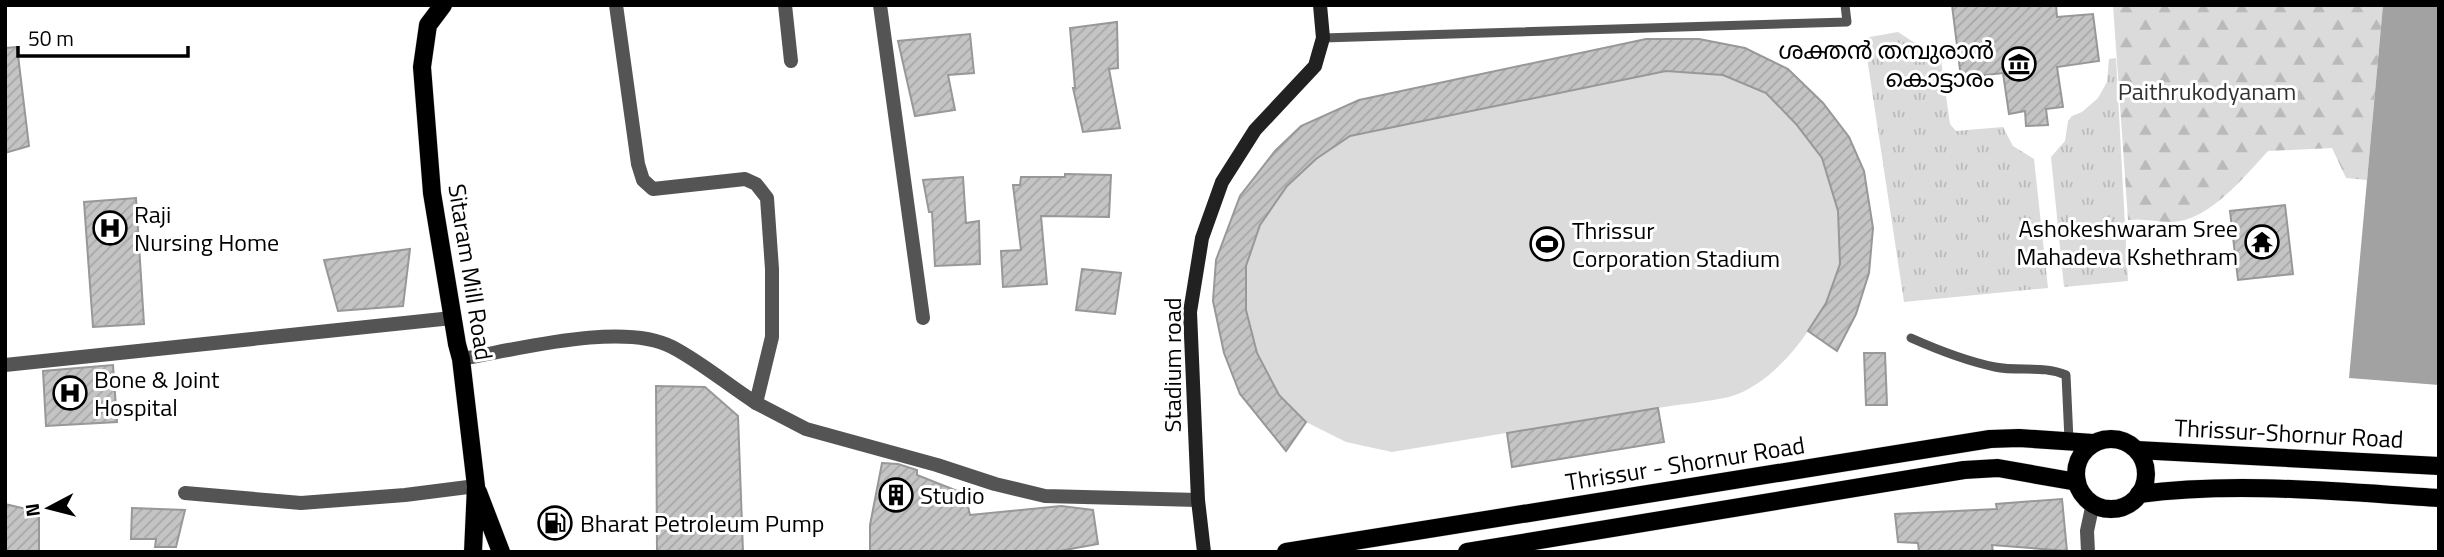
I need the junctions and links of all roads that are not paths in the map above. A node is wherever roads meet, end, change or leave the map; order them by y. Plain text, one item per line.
1 (443, 5) edge
2 (616, 5) edge
3 (785, 5) edge
4 (880, 5) edge
5 (1320, 5) edge
6 (1844, 5) edge
7 (1323, 38) junction
8 (791, 61) dead end
9 (452, 318) junction
10 (923, 318) dead end
11 (1912, 338) dead end
12 (461, 359) junction
13 (5, 365) edge
14 (756, 404) junction
15 (2069, 440) junction
16 (2094, 443) junction
17 (2137, 450) junction
18 (2439, 466) edge
19 (2077, 482) junction
20 (476, 486) junction
21 (185, 493) dead end
22 (2139, 494) junction
23 (2439, 498) edge
24 (1198, 500) junction
25 (2092, 503) junction
26 (473, 552) edge
27 (501, 552) edge
28 (1204, 552) edge
29 (1286, 552) edge
30 (1467, 552) edge
31 (2088, 552) edge

1 - 9 main road, Sitaram Mill Road
2 - 14 street
3 - 8 street
4 - 10 street
5 - 7 main road, Stadium road
6 - 7 lane
7 - 24 main road, Stadium road
9 - 12 main road, Sitaram Mill Road
9 - 13 street
11 - 15 lane
12 - 14 street
12 - 20 main road, Sitaram Mill Road
14 - 24 street
15 - 16 main road, Thrissur - Shornur Road
15 - 29 main road, Thrissur - Shornur Road
16 - 17 main road
16 - 19 main road
17 - 18 main road, Thrissur-Shornur Road
17 - 22 main road
19 - 25 main road
19 - 30 main road
20 - 21 street
20 - 26 main road, Sitaram Mill Road
20 - 27 main road
22 - 23 main road
22 - 25 main road
24 - 28 main road, Stadium road
25 - 31 street

